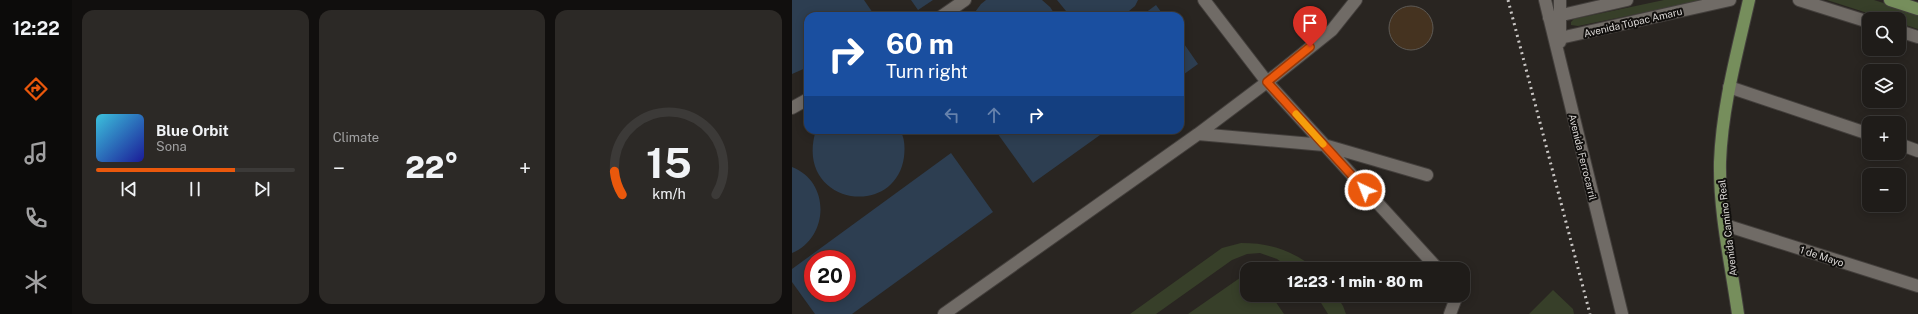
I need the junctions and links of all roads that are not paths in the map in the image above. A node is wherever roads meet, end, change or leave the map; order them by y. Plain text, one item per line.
1 (965, 0) edge
2 (1204, 0) edge
3 (1356, 0) edge
4 (1545, 0) edge
5 (1560, 0) edge
6 (1627, 0) edge
7 (1730, 0) edge
8 (1749, 0) edge
9 (1799, 0) edge
10 (1890, 0) edge
11 (1918, 9) edge
12 (948, 12) edge
13 (1555, 16) junction
14 (1862, 20) edge
15 (1906, 33) edge
16 (1918, 37) edge
17 (1560, 38) junction
18 (1560, 65) junction
19 (1267, 82) junction
20 (1729, 88) junction
21 (804, 101) edge
22 (792, 108) edge
23 (1862, 132) edge
24 (1198, 134) junction
25 (1324, 145) junction
26 (1906, 147) edge
27 (1918, 151) edge
28 (1427, 175) dead end
29 (1725, 226) junction
30 (1432, 262) edge
31 (1918, 286) edge
32 (1454, 302) edge
33 (944, 314) edge
34 (1450, 314) edge
35 (1622, 314) edge
36 (1738, 314) edge

1 - 12 street
2 - 19 street
3 - 19 street
4 - 13 street, Avenida Ferrocarril
5 - 13 street
6 - 13 street
7 - 17 street, Avenida Túpac Amaru
8 - 20 main road, Avenida Camino Real
9 - 14 street
10 - 11 main road
13 - 17 street
13 - 18 street, Avenida Ferrocarril
15 - 16 street
17 - 18 street
18 - 35 street, Avenida Ferrocarril
19 - 24 street
19 - 25 street
20 - 23 street
20 - 29 main road, Avenida Camino Real
21 - 22 street
24 - 25 street
24 - 33 street
25 - 28 street
25 - 30 street
26 - 27 street
29 - 31 street, 1 de Mayo
29 - 36 main road, Avenida Camino Real
32 - 34 street

